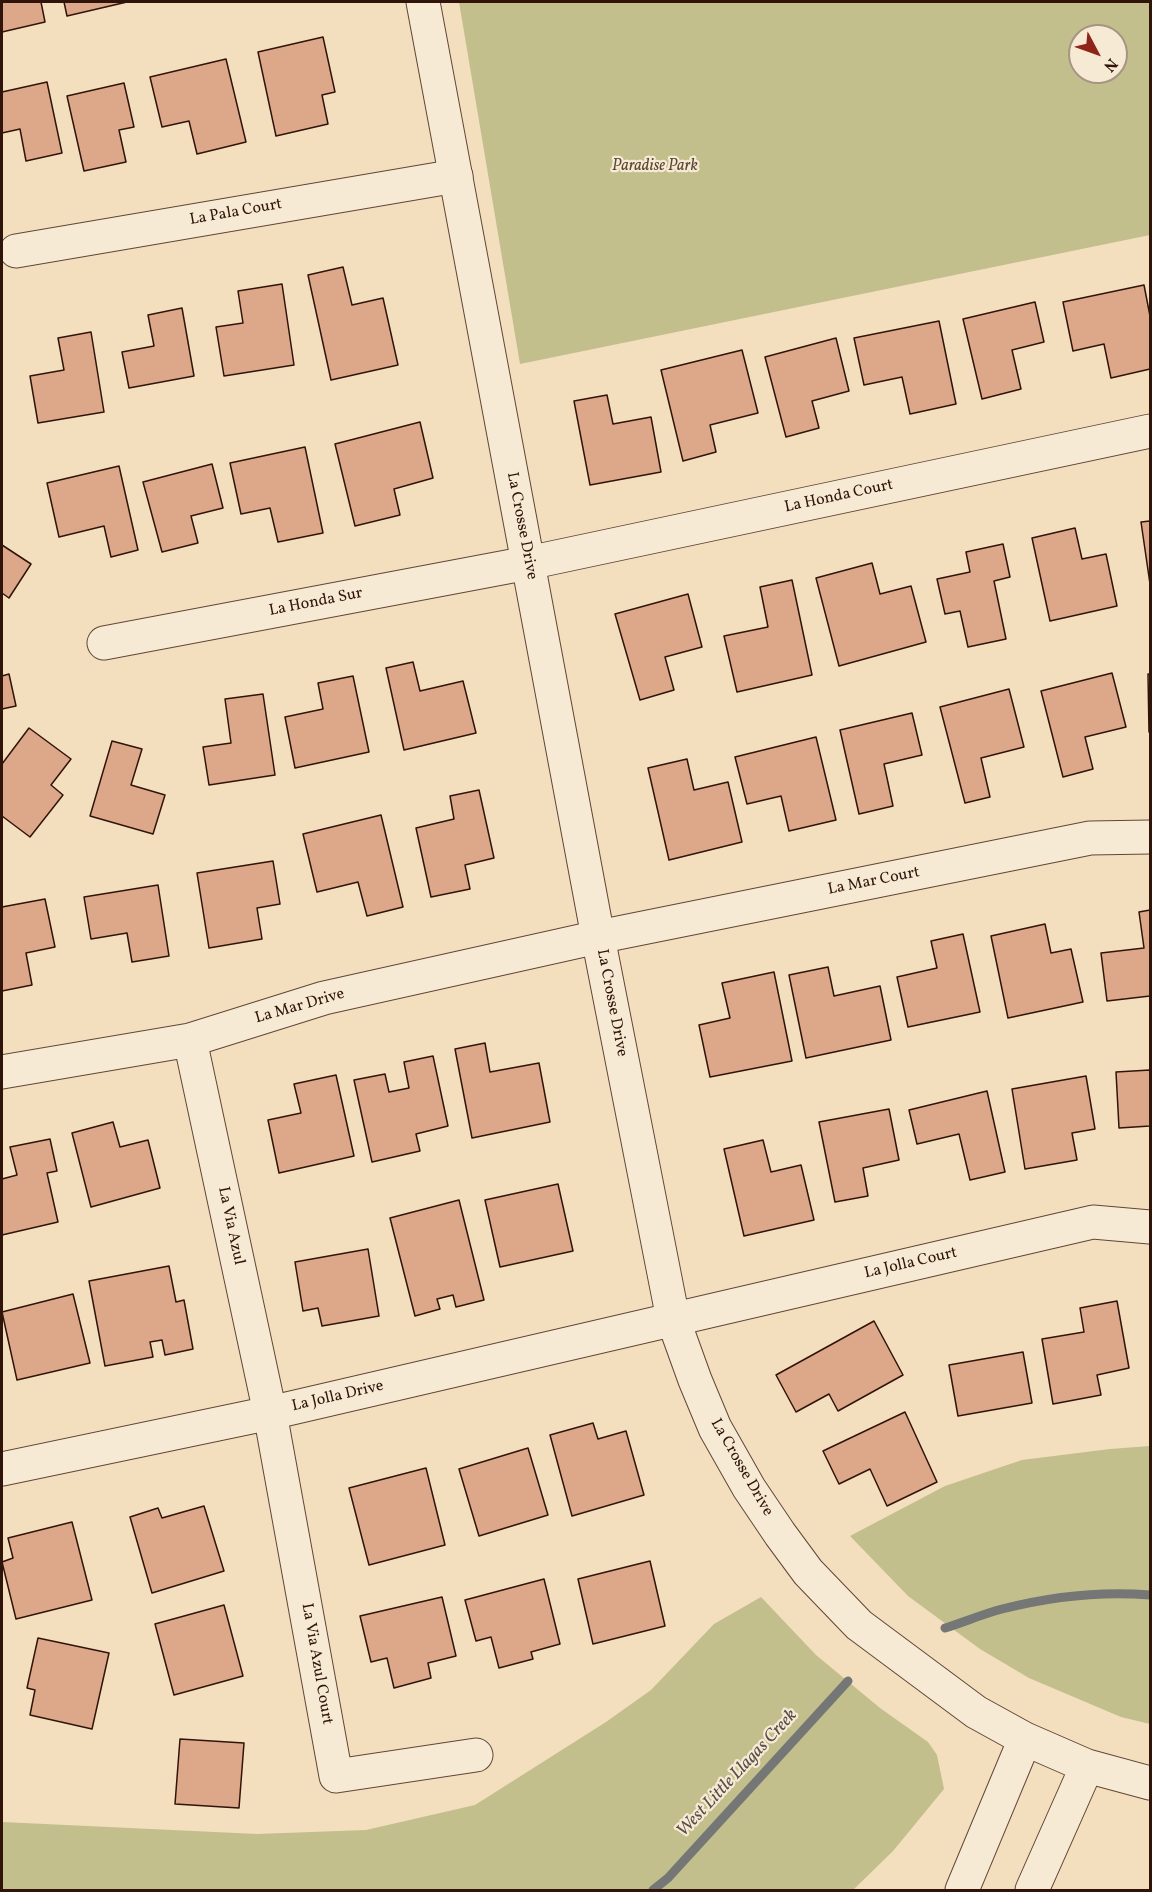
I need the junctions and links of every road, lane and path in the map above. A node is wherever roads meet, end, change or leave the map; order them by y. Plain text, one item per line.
1 (423, 2) edge
2 (456, 176) junction
3 (16, 250) dead end
4 (1150, 432) edge
5 (528, 563) junction
6 (104, 643) dead end
7 (1150, 837) edge
8 (598, 937) junction
9 (190, 1040) junction
10 (2, 1072) edge
11 (1150, 1227) edge
12 (673, 1319) junction
13 (270, 1413) junction
14 (2, 1469) edge
15 (1025, 1739) junction
16 (476, 1755) dead end
17 (1087, 1767) junction
18 (1150, 1783) edge
19 (962, 1890) edge
20 (1032, 1890) edge

1 - 2 street, La Crosse Drive
2 - 3 street, La Pala Court
2 - 5 street, La Crosse Drive
4 - 5 street, La Honda Court
5 - 6 street, La Honda Sur
5 - 8 street, La Crosse Drive
7 - 8 street, La Mar Court
8 - 9 street, La Mar Drive
8 - 12 street, La Crosse Drive
9 - 10 street, La Mar Drive
9 - 13 street, La Via Azul
11 - 12 street, La Jolla Court
12 - 13 street, La Jolla Drive
12 - 15 street, La Crosse Drive
13 - 14 street, La Jolla Drive
13 - 16 street, La Via Azul Court
15 - 17 street, La Crosse Drive
15 - 19 street
17 - 18 street, La Crosse Drive
17 - 20 street

